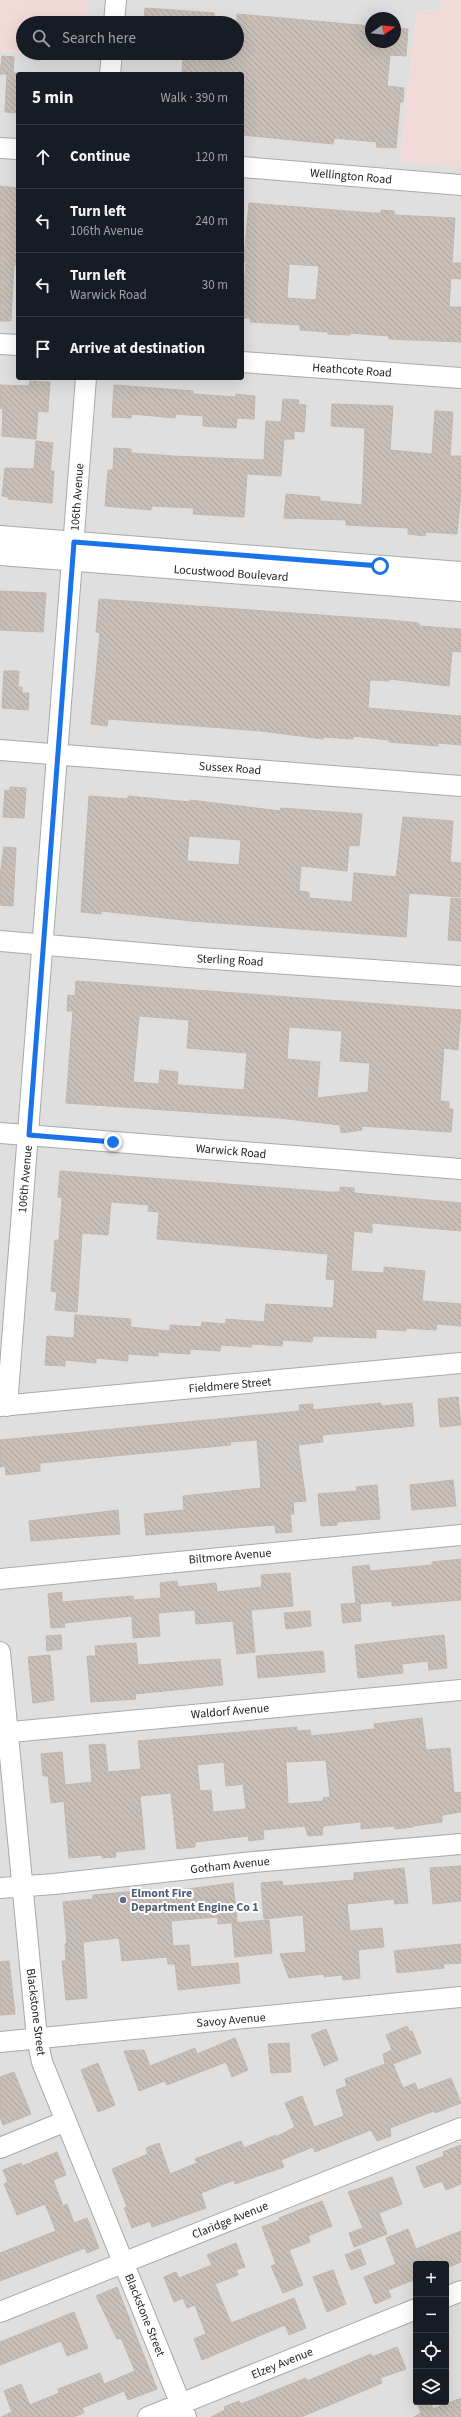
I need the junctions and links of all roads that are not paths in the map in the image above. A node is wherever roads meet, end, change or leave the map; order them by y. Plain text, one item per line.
1 (116, 0) edge
2 (115, 16) edge
3 (111, 60) edge
4 (110, 72) edge
5 (0, 148) edge
6 (16, 149) edge
7 (244, 167) edge
8 (461, 185) edge
9 (0, 344) edge
10 (16, 345) edge
11 (244, 362) edge
12 (461, 378) edge
13 (86, 380) edge
14 (0, 536) edge
15 (73, 551) junction
16 (0, 555) edge
17 (461, 572) edge
18 (379, 575) junction
19 (461, 591) edge
20 (0, 750) edge
21 (56, 755) junction
22 (461, 786) edge
23 (0, 941) edge
24 (43, 944) junction
25 (461, 976) edge
26 (0, 1133) edge
27 (29, 1135) junction
28 (461, 1169) edge
29 (461, 1363) edge
30 (3, 1406) edge
31 (461, 1535) edge
32 (0, 1579) edge
33 (0, 1652) edge
34 (461, 1690) edge
35 (4, 1733) edge
36 (461, 1844) edge
37 (22, 1886) junction
38 (0, 1888) edge
39 (461, 1998) edge
40 (37, 2038) junction
41 (0, 2042) edge
42 (66, 2121) junction
43 (461, 2128) edge
44 (0, 2148) edge
45 (123, 2262) junction
46 (461, 2291) edge
47 (449, 2296) edge
48 (413, 2310) edge
49 (0, 2312) edge
50 (184, 2410) edge
51 (148, 2417) edge

1 - 2 street
3 - 4 street
5 - 6 street
7 - 8 street, Wellington Road
9 - 10 street
11 - 12 street, Heathcote Road
13 - 15 street, 106th Avenue
14 - 15 street, Locustwood Boulevard
15 - 16 street, Locustwood Boulevard
15 - 18 street, Locustwood Boulevard
15 - 21 street, 106th Avenue
17 - 18 street, Locustwood Boulevard
18 - 19 street, Locustwood Boulevard
20 - 21 street, Sussex Road
21 - 22 street, Sussex Road
21 - 24 street, 106th Avenue
23 - 24 street, Sterling Road
24 - 25 street, Sterling Road
24 - 27 street, 106th Avenue
26 - 27 street, Warwick Road
27 - 28 street, Warwick Road
27 - 30 street, 106th Avenue
29 - 30 street, Fieldmere Street
31 - 32 street, Biltmore Avenue
33 - 35 street, Blackstone Street
34 - 35 street, Waldorf Avenue
35 - 37 street, Blackstone Street
36 - 37 street, Gotham Avenue
37 - 38 street, Gotham Avenue
37 - 40 street, Blackstone Street
39 - 40 street, Savoy Avenue
40 - 41 street, Savoy Avenue
40 - 42 street, Blackstone Street
42 - 44 street
42 - 45 street, Blackstone Street
43 - 45 street, Claridge Avenue
45 - 49 street, Claridge Avenue
45 - 50 street, Blackstone Street
46 - 47 street
48 - 50 street, Elzey Avenue
50 - 51 street, Elzey Avenue

